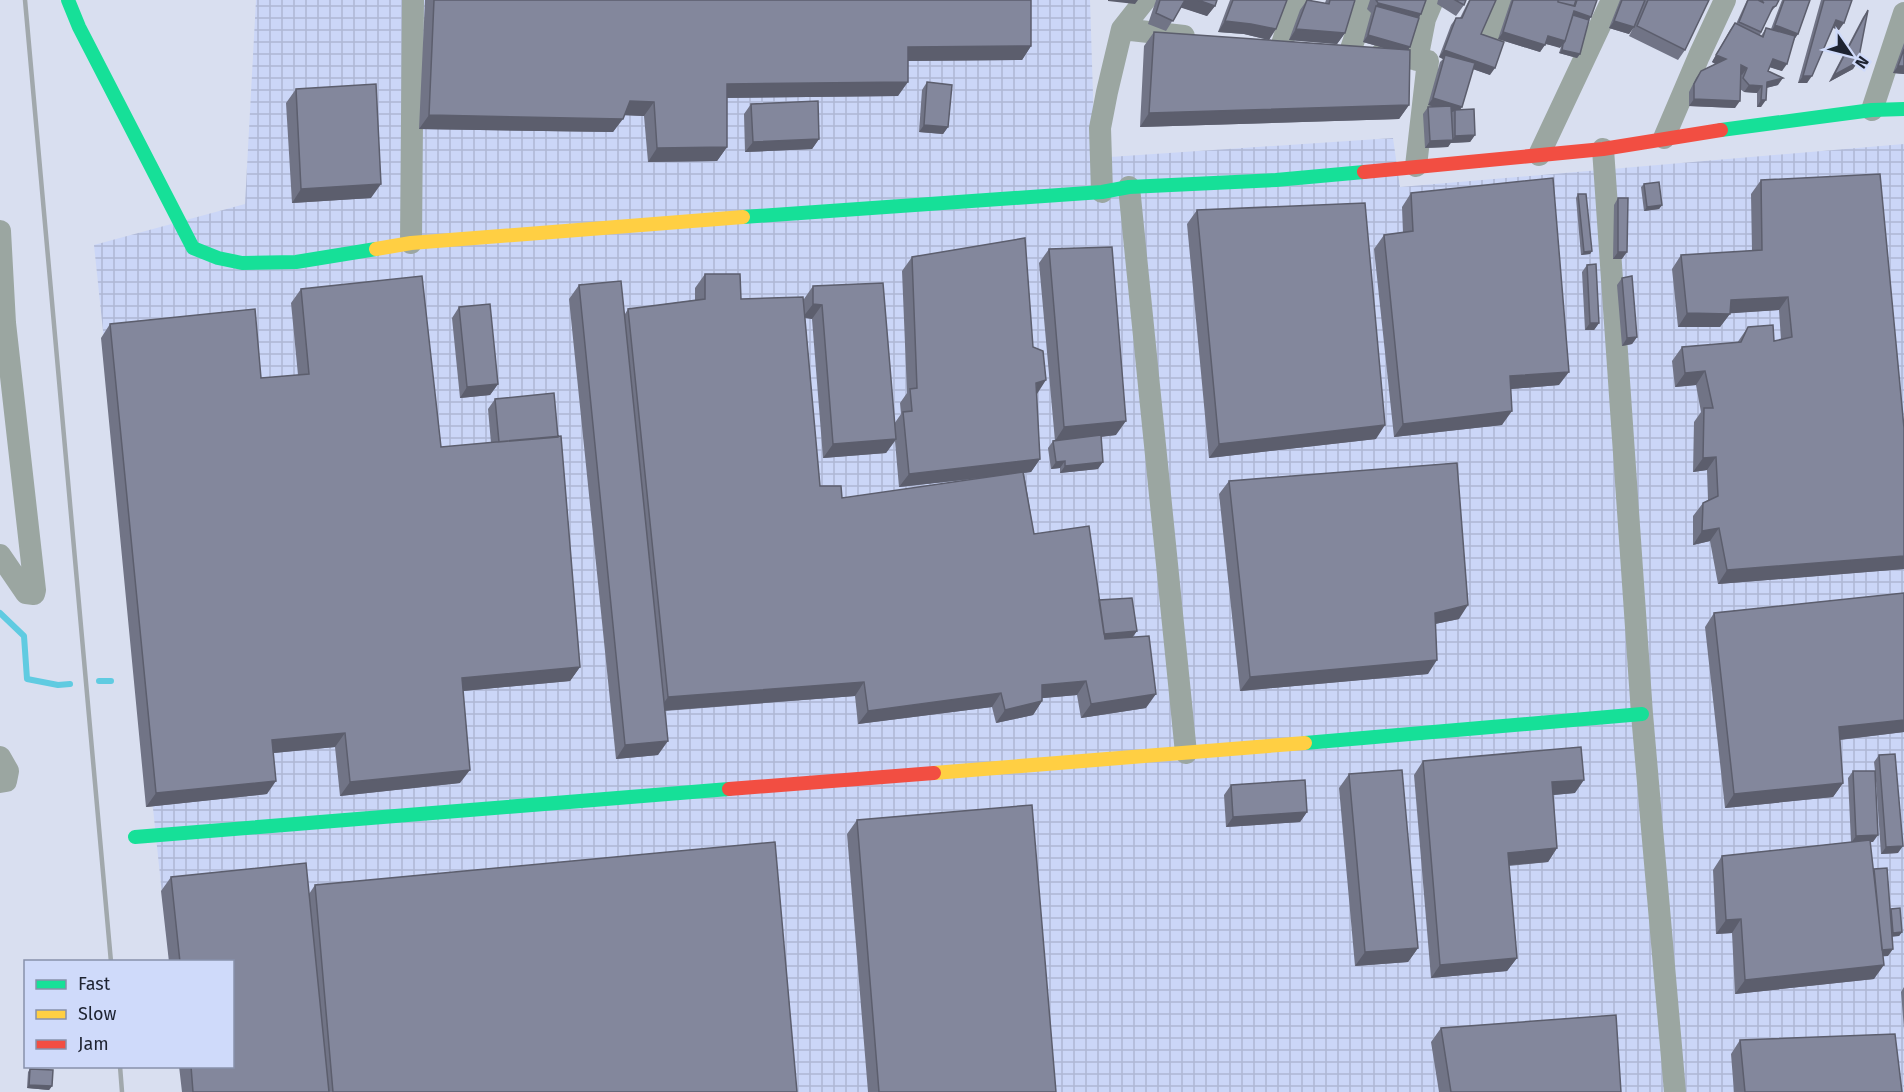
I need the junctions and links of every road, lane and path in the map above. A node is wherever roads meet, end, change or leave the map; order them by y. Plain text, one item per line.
1 (68, 0) edge
2 (413, 0) edge
3 (1145, 0) edge
4 (1296, 0) edge
5 (1367, 0) edge
6 (1433, 0) edge
7 (1507, 0) edge
8 (1612, 0) edge
9 (1725, 0) edge
10 (1904, 13) edge
11 (1122, 29) junction
12 (1202, 37) edge
13 (1492, 37) edge
14 (1259, 42) edge
15 (1282, 44) junction
16 (1305, 46) edge
17 (1328, 48) edge
18 (1351, 49) junction
19 (1417, 60) junction
20 (1904, 109) edge
21 (1872, 110) junction
22 (1664, 138) junction
23 (1603, 149) junction
24 (1539, 155) junction
25 (1416, 166) junction
26 (1129, 187) junction
27 (1102, 192) junction
28 (0, 231) edge
29 (411, 243) junction
30 (1, 257) edge
31 (2, 322) edge
32 (5, 380) edge
33 (0, 555) edge
34 (1642, 714) junction
35 (1186, 753) junction
36 (0, 757) edge
37 (0, 782) edge
38 (135, 837) dead end
39 (1676, 1092) edge

1 - 29 street
2 - 29 street
3 - 11 street
4 - 15 street
5 - 18 street
6 - 19 street
7 - 13 street
8 - 24 street
9 - 22 street
10 - 21 street
11 - 12 street
11 - 27 street
14 - 15 street
15 - 16 street
17 - 18 street
18 - 19 street
19 - 25 street
20 - 21 street
21 - 22 street
22 - 23 street
23 - 24 street
23 - 34 street
24 - 25 street
25 - 26 street
26 - 27 street
26 - 35 street
27 - 29 street
28 - 30 street
30 - 31 street
31 - 32 street
32 - 33 street
34 - 35 street
34 - 39 street
35 - 38 street
36 - 37 street

